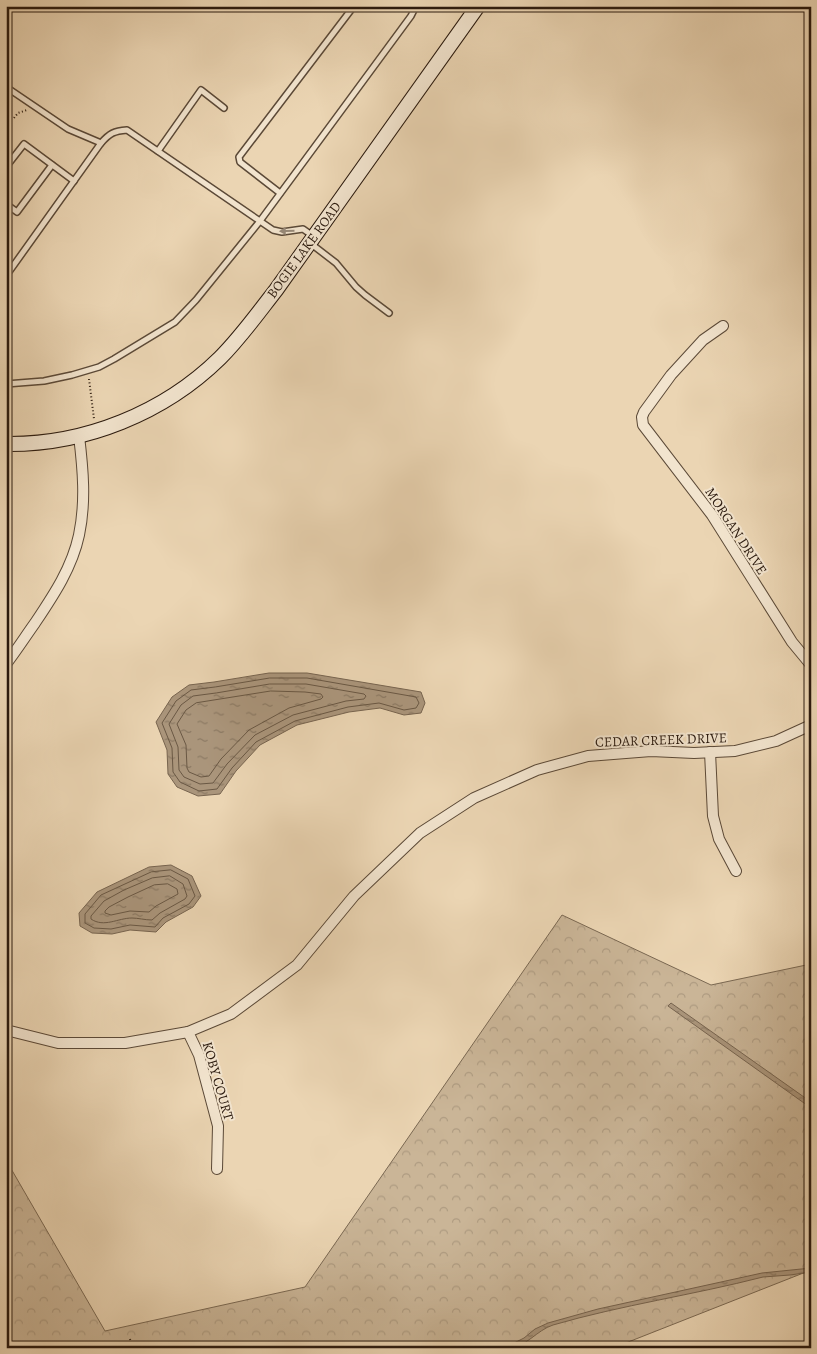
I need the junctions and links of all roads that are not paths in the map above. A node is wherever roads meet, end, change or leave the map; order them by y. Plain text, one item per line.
1 (354, 6) edge
2 (416, 6) edge
3 (478, 6) edge
4 (6, 88) edge
5 (224, 108) dead end
6 (101, 143) junction
7 (158, 151) junction
8 (52, 165) junction
9 (6, 167) edge
10 (74, 181) junction
11 (280, 193) junction
12 (6, 204) edge
13 (260, 221) junction
14 (312, 239) junction
15 (6, 276) edge
16 (389, 313) dead end
17 (723, 326) dead end
18 (6, 384) edge
19 (80, 436) junction
20 (6, 444) edge
21 (6, 664) edge
22 (811, 665) edge
23 (811, 725) edge
24 (710, 752) junction
25 (736, 871) dead end
26 (6, 1030) edge
27 (188, 1032) junction
28 (217, 1168) dead end

1 - 11 lane
2 - 11 lane
3 - 14 main road, BOGIE LAKE ROAD
4 - 6 lane
5 - 7 lane
6 - 7 lane
6 - 10 lane
7 - 13 lane
8 - 9 lane
8 - 10 lane
8 - 12 lane
10 - 15 lane
11 - 13 lane
14 -> 13 lane
13 - 18 lane
14 - 16 lane
14 - 19 main road, BOGIE LAKE ROAD
17 - 22 street, MORGAN DRIVE
19 - 20 main road, BOGIE LAKE ROAD
19 - 21 street
23 - 24 street, CEDAR CREEK DRIVE
24 - 25 street
24 - 27 street, CEDAR CREEK DRIVE
26 - 27 street, CEDAR CREEK DRIVE
27 - 28 street, KOBY COURT

